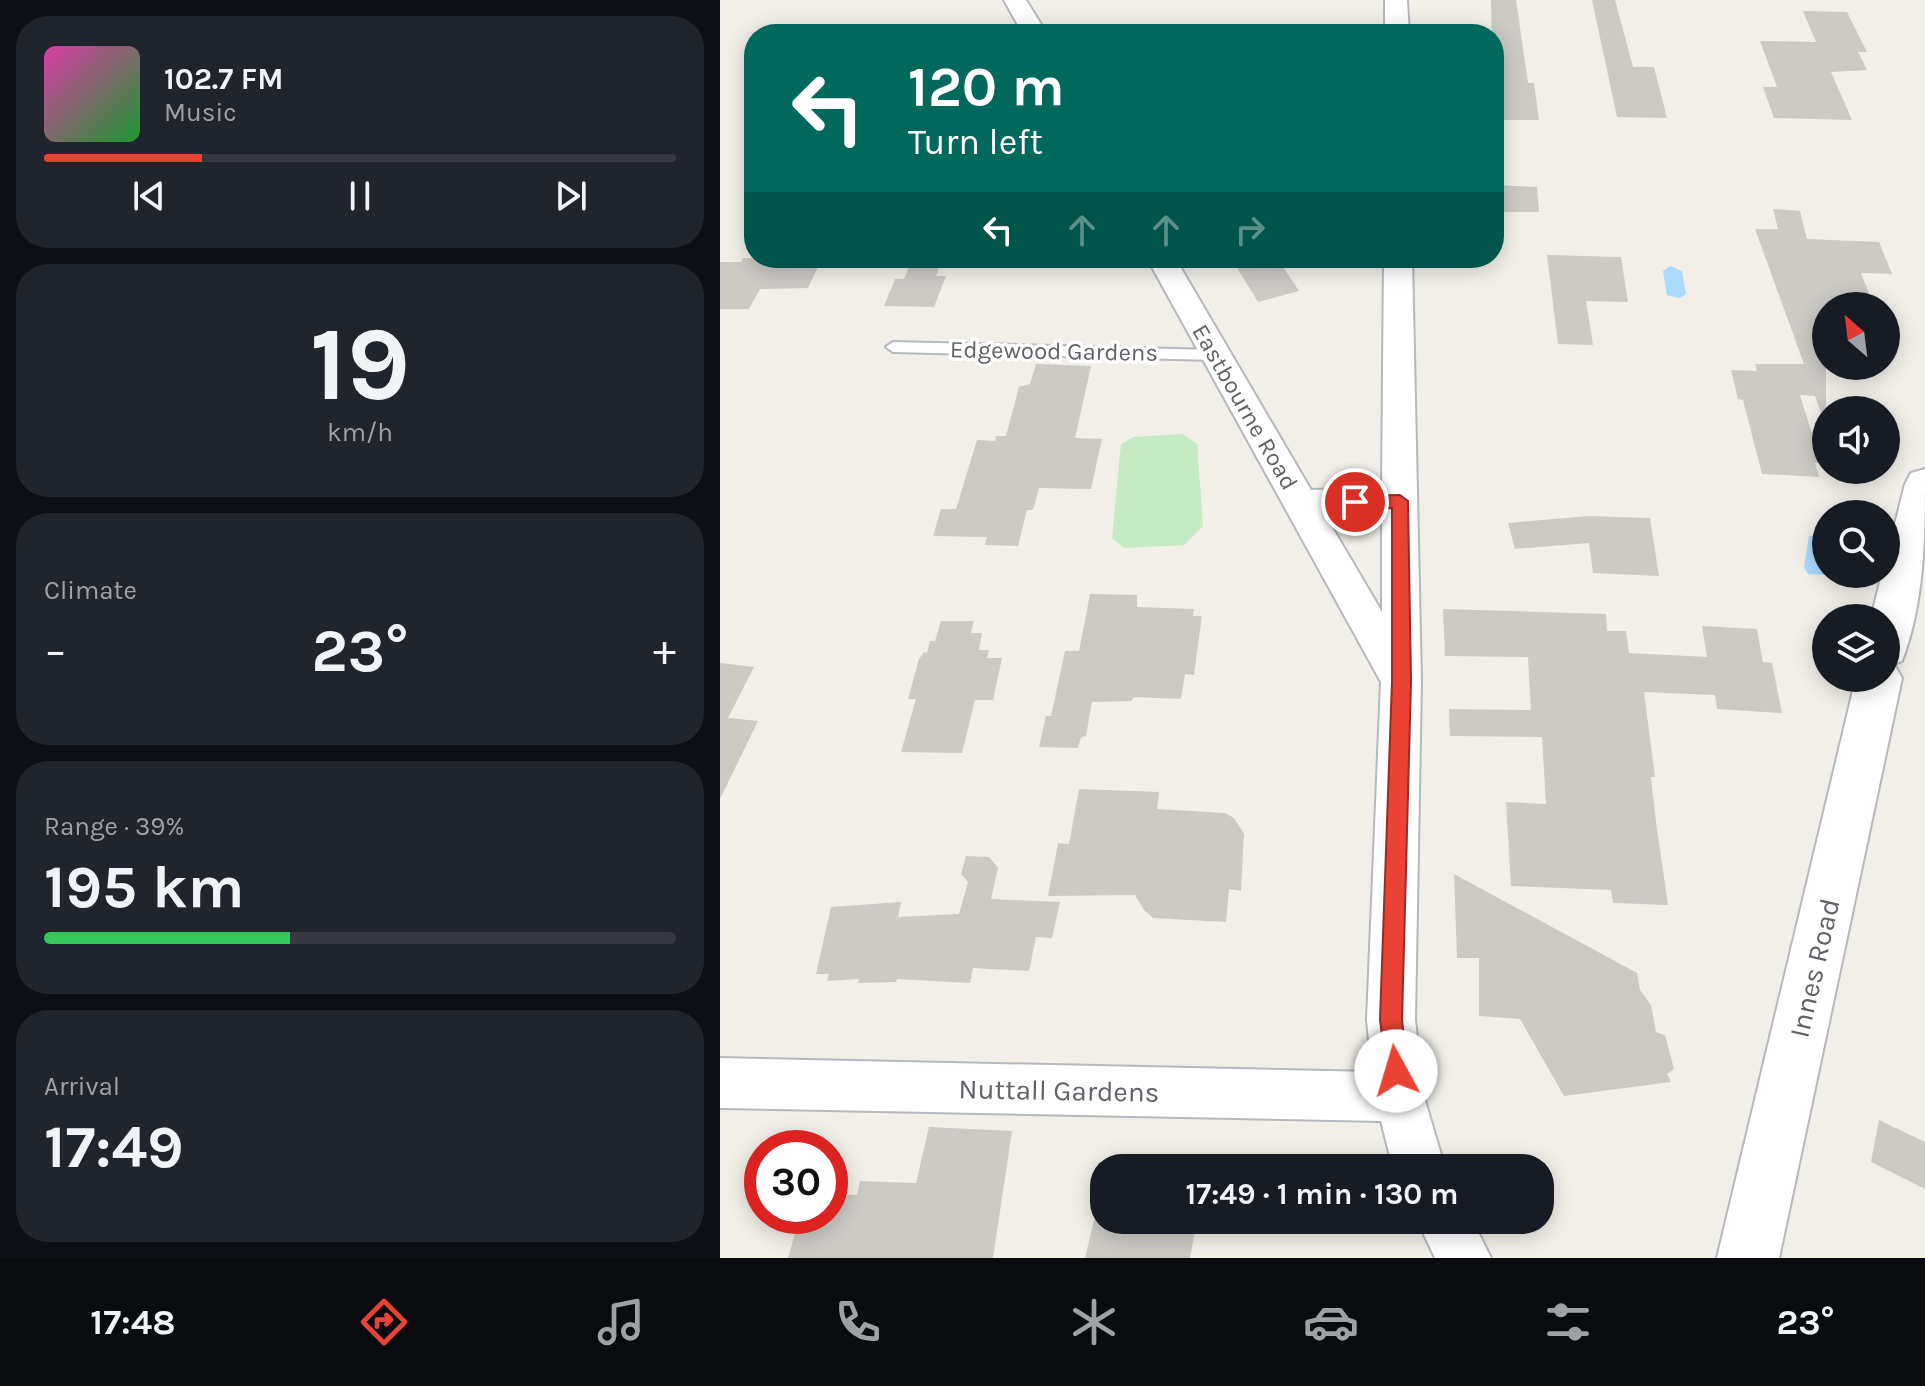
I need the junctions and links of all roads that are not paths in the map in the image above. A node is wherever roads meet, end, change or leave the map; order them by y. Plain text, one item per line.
1 (1015, 0) edge
2 (1396, 0) edge
3 (1029, 24) edge
4 (1397, 24) edge
5 (1166, 268) edge
6 (1398, 268) edge
7 (893, 347) dead end
8 (1214, 355) junction
9 (1925, 484) edge
10 (1400, 501) junction
11 (1300, 504) junction
12 (1914, 573) edge
13 (1900, 610) edge
14 (1401, 681) junction
15 (1876, 692) edge
16 (720, 1083) edge
17 (1399, 1097) junction
18 (1415, 1154) edge
19 (1451, 1234) edge
20 (1464, 1258) edge
21 (1748, 1258) edge

1 - 3 street
2 - 4 street
5 - 8 street, Eastbourne Road
6 - 10 street
7 - 8 lane, Edgewood Gardens
8 - 11 street, Eastbourne Road
9 - 12 street
10 - 11 street
10 - 14 street
11 - 14 street, Eastbourne Road
12 - 13 street
14 - 17 street
15 - 21 street, Innes Road
16 - 17 street, Nuttall Gardens
17 - 18 street
19 - 20 street

